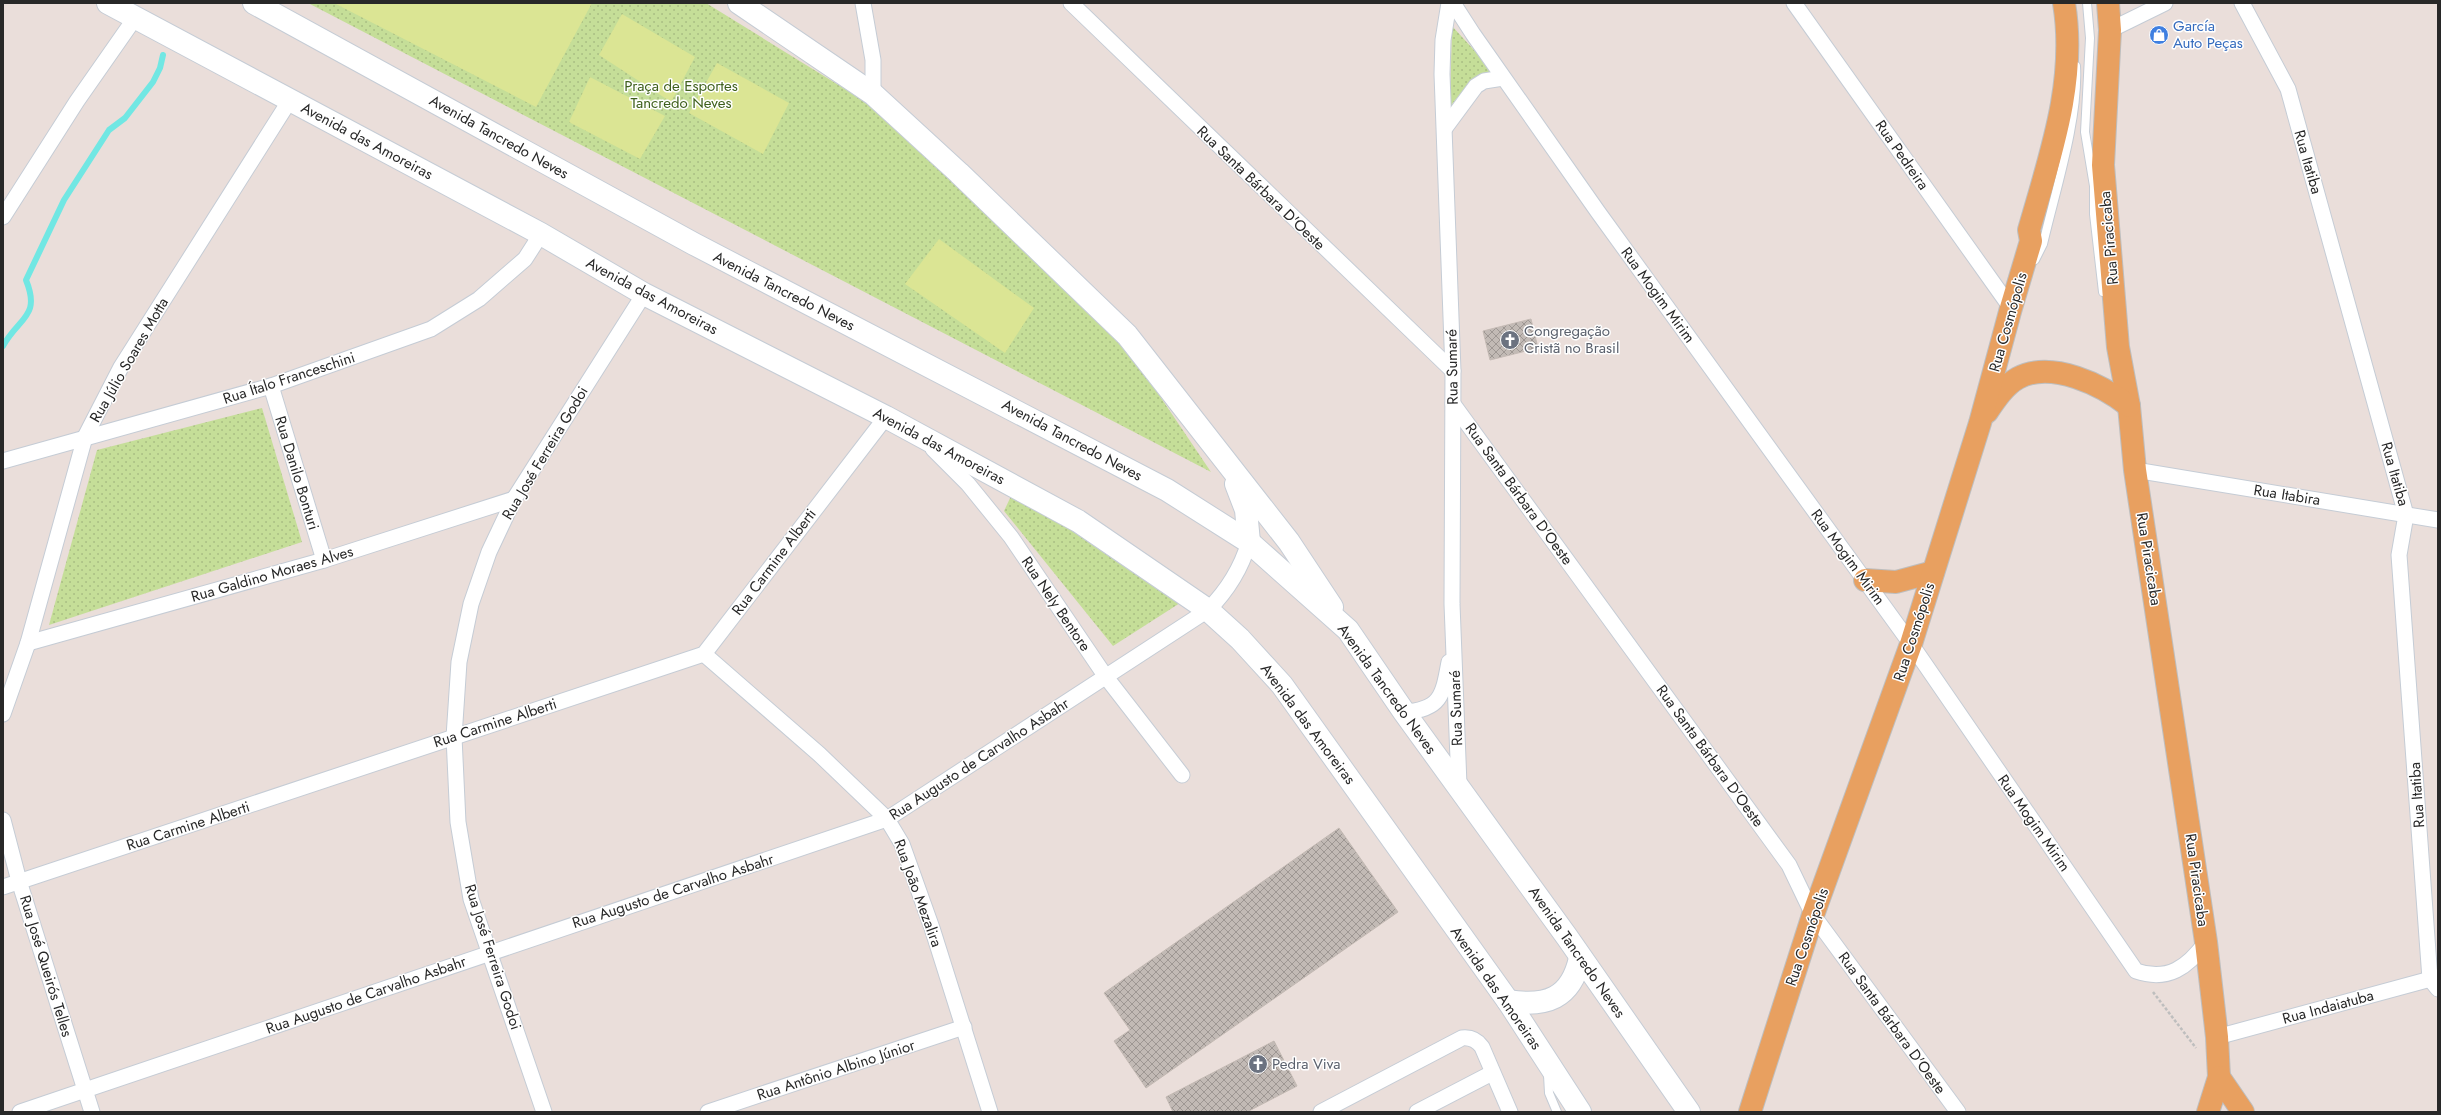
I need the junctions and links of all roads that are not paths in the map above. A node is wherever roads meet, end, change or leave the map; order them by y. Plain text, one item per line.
1 (108, 3) edge
2 (254, 3) edge
3 (739, 3) edge
4 (863, 3) edge
5 (1070, 3) edge
6 (1449, 3) edge
7 (1453, 3) edge
8 (1794, 3) edge
9 (2064, 3) edge
10 (2073, 3) edge
11 (2087, 3) edge
12 (2108, 3) edge
13 (2165, 3) edge
14 (2242, 3) edge
15 (135, 18) junction
16 (2110, 30) junction
17 (1503, 78) junction
18 (873, 94) junction
19 (290, 100) junction
20 (1445, 128) junction
21 (3, 217) edge
22 (541, 234) junction
23 (644, 294) junction
24 (2104, 301) dead end
25 (2011, 308) junction
26 (1453, 371) junction
27 (271, 386) junction
28 (1453, 404) junction
29 (2129, 406) junction
30 (886, 417) junction
31 (1980, 423) junction
32 (85, 437) junction
33 (923, 439) junction
34 (1221, 452) junction
35 (3, 461) edge
36 (2135, 470) junction
37 (514, 499) junction
38 (2406, 515) junction
39 (2438, 520) edge
40 (1250, 542) junction
41 (324, 560) junction
42 (1934, 572) junction
43 (1865, 580) junction
44 (1208, 610) junction
45 (1348, 630) junction
46 (1454, 631) junction
47 (28, 644) junction
48 (1911, 644) junction
49 (704, 654) junction
50 (1106, 677) junction
51 (1404, 712) junction
52 (3, 714) edge
53 (454, 737) junction
54 (1182, 775) dead end
55 (1459, 786) junction
56 (888, 819) junction
57 (3, 820) edge
58 (19, 882) junction
59 (3, 887) edge
60 (1813, 915) junction
61 (2206, 942) junction
62 (490, 952) junction
63 (1580, 958) junction
64 (2435, 982) edge
65 (1508, 1001) junction
66 (964, 1027) junction
67 (2217, 1037) junction
68 (1547, 1062) junction
69 (1492, 1073) junction
70 (2219, 1077) junction
71 (85, 1090) junction
72 (20, 1112) edge
73 (92, 1112) edge
74 (544, 1112) edge
75 (708, 1112) edge
76 (990, 1112) edge
77 (1321, 1112) edge
78 (1417, 1112) edge
79 (1510, 1112) edge
80 (1557, 1112) edge
81 (1580, 1112) edge
82 (1689, 1112) edge
83 (1750, 1112) edge
84 (1958, 1112) edge
85 (2208, 1112) edge
86 (2243, 1112) edge

1 - 15 main road, Avenida das Amoreiras
2 - 40 main road, Avenida Tancredo Neves
3 - 18 main road
4 - 18 street
5 - 26 street, Rua Santa Bárbara D'Oeste
6 - 20 street, Rua Sumaré
7 - 17 street, Rua Mogim Mirim
8 - 25 street, Rua Pedreira
9 - 25 main road, Rua Cosmópolis
10 - 25 lane
11 - 24 lane
12 - 16 main road, Rua Piracicaba
13 - 16 street
14 - 38 street, Rua Itatiba
15 - 19 main road, Avenida das Amoreiras
15 - 21 street
16 - 29 main road, Rua Piracicaba
17 - 20 street
17 - 43 street, Rua Mogim Mirim
18 - 34 main road
19 - 22 main road, Avenida das Amoreiras
19 - 32 street, Rua Júlio Soares Motta
20 - 26 street, Rua Sumaré
22 - 23 main road, Avenida das Amoreiras
22 - 27 street, Rua Ítalo Franceschini
23 - 30 main road, Avenida das Amoreiras
23 - 37 street, Rua José Ferreira Godoi
25 - 31 main road, Rua Cosmópolis
26 - 28 street, Rua Sumaré
27 - 32 street, Rua Ítalo Franceschini
27 - 41 street, Rua Danilo Bonturi
28 - 46 street, Rua Sumaré
28 - 60 street, Rua Santa Bárbara D'Oeste
29 - 31 main road
29 - 36 main road, Rua Piracicaba
30 - 33 main road, Avenida das Amoreiras
30 - 49 street, Rua Carmine Alberti
31 - 42 main road, Rua Cosmópolis
32 - 35 street, Rua Ítalo Franceschini
32 - 47 street, Rua Júlio Soares Motta
33 - 44 main road, Avenida das Amoreiras
33 - 50 street, Rua Nely Bentore
34 - 40 main road
34 - 45 main road
36 - 38 street, Rua Itabira
36 - 61 main road, Rua Piracicaba
37 - 41 street, Rua Galdino Moraes Alves
37 - 53 street, Rua José Ferreira Godoi
38 - 39 street, Rua Itabira
38 - 64 street, Rua Itatiba
40 - 44 street, Rua Augusto de Carvalho Asbahr
40 - 45 main road, Avenida Tancredo Neves
41 - 47 street, Rua Galdino Moraes Alves
42 - 43 main road
42 - 48 main road, Rua Cosmópolis
43 - 48 street, Rua Mogim Mirim
44 - 50 street, Rua Augusto de Carvalho Asbahr
44 - 65 main road, Avenida das Amoreiras
45 - 51 main road, Avenida Tancredo Neves
46 - 51 street, Rua Sumaré
46 - 55 street, Rua Sumaré
47 - 52 street, Rua Júlio Soares Motta
48 - 60 main road, Rua Cosmópolis
48 - 61 street, Rua Mogim Mirim
49 - 53 street, Rua Carmine Alberti
49 - 56 street, Rua João Mezalira
50 - 54 street, Rua Nely Bentore
50 - 56 street, Rua Augusto de Carvalho Asbahr
51 - 55 main road, Avenida Tancredo Neves
53 - 58 street, Rua Carmine Alberti
53 - 62 street, Rua José Ferreira Godoi
55 - 63 main road, Avenida Tancredo Neves
56 - 62 street, Rua Augusto de Carvalho Asbahr
56 - 66 street, Rua João Mezalira
57 - 58 street, Rua José Queirós Telles
58 - 59 street, Rua Carmine Alberti
58 - 71 street, Rua José Queirós Telles
60 - 83 main road, Rua Cosmópolis
60 - 84 street, Rua Santa Bárbara D'Oeste
61 - 67 main road, Rua Piracicaba
62 - 71 street, Rua Augusto de Carvalho Asbahr
62 - 74 street, Rua José Ferreira Godoi
63 - 65 main road
63 - 82 main road, Avenida Tancredo Neves
64 - 67 street, Rua Indaiatuba
65 - 68 main road, Avenida das Amoreiras
66 - 75 street, Rua Antônio Albino Júnior
66 - 76 street, Rua João Mezalira
67 - 70 main road, Rua Piracicaba
68 - 80 lane
68 - 81 main road, Avenida das Amoreiras
69 - 77 street
69 - 78 street
69 - 79 street
70 - 85 main road, Rua Piracicaba
70 - 86 main road
71 - 72 street, Rua Augusto de Carvalho Asbahr
71 - 73 street, Rua José Queirós Telles

